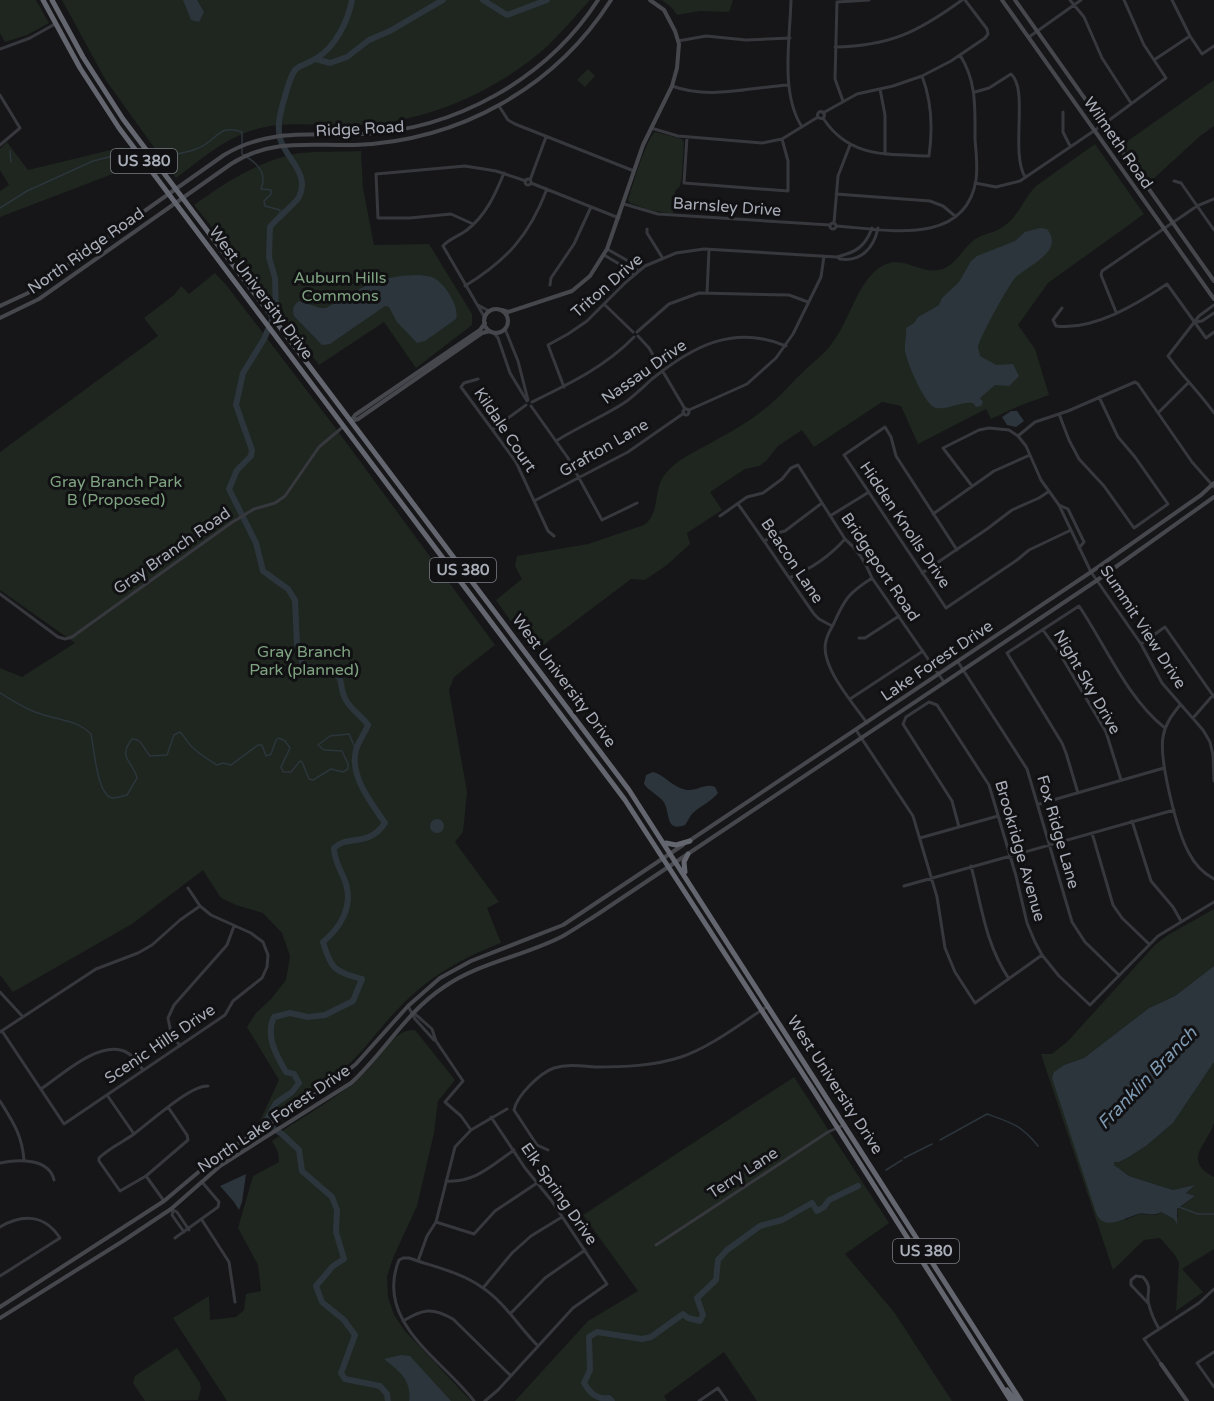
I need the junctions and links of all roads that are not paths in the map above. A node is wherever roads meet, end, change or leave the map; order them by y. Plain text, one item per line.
1 (43, 0) edge
2 (52, 0) edge
3 (598, 0) edge
4 (611, 0) edge
5 (650, 0) edge
6 (791, 0) edge
7 (869, 0) edge
8 (964, 0) edge
9 (1002, 0) edge
10 (1015, 0) edge
11 (1070, 0) edge
12 (1081, 0) edge
13 (1124, 0) edge
14 (1172, 0) edge
15 (1075, 4) junction
16 (55, 24) junction
17 (1038, 31) junction
18 (1190, 36) junction
19 (1029, 37) junction
20 (790, 38) junction
21 (678, 41) junction
22 (1214, 46) edge
23 (835, 47) junction
24 (0, 49) edge
25 (960, 55) junction
26 (1154, 60) junction
27 (922, 76) junction
28 (97, 80) junction
29 (789, 84) junction
30 (672, 86) junction
31 (880, 88) junction
32 (975, 92) junction
33 (0, 95) edge
34 (493, 97) junction
35 (843, 101) junction
36 (1131, 103) junction
37 (498, 106) junction
38 (1063, 112) dead end
39 (824, 113) junction
40 (818, 117) junction
41 (823, 118) junction
42 (1104, 124) junction
43 (651, 128) junction
44 (802, 128) junction
45 (1094, 130) junction
46 (546, 137) junction
47 (687, 137) junction
48 (782, 139) junction
49 (0, 145) edge
50 (850, 145) junction
51 (1071, 146) junction
52 (885, 154) junction
53 (634, 171) junction
54 (504, 173) junction
55 (1026, 177) junction
56 (529, 181) junction
57 (1174, 181) dead end
58 (975, 183) junction
59 (175, 188) junction
60 (547, 189) junction
61 (168, 193) junction
62 (836, 194) junction
63 (182, 198) junction
64 (1214, 199) edge
65 (176, 203) junction
66 (624, 204) junction
67 (1197, 206) junction
68 (591, 207) junction
69 (955, 216) junction
70 (619, 218) junction
71 (1173, 223) junction
72 (473, 224) junction
73 (834, 225) junction
74 (872, 228) junction
75 (878, 228) junction
76 (647, 229) dead end
77 (1164, 229) junction
78 (1214, 230) edge
79 (98, 244) junction
80 (607, 249) junction
81 (709, 250) junction
82 (855, 252) junction
83 (104, 253) junction
84 (604, 255) junction
85 (824, 256) junction
86 (662, 257) junction
87 (837, 257) junction
88 (858, 258) junction
89 (625, 259) junction
90 (622, 265) junction
91 (638, 271) junction
92 (633, 275) junction
93 (1214, 280) edge
94 (550, 285) dead end
95 (465, 286) junction
96 (707, 293) junction
97 (17, 299) junction
98 (1214, 299) edge
99 (808, 302) junction
100 (475, 303) junction
101 (604, 305) junction
102 (1214, 305) edge
103 (0, 306) edge
104 (521, 308) junction
105 (1062, 308) dead end
106 (22, 309) junction
107 (502, 310) junction
108 (489, 311) junction
109 (1116, 312) junction
110 (1214, 313) edge
111 (0, 318) edge
112 (485, 321) junction
113 (508, 322) junction
114 (1196, 322) junction
115 (505, 329) junction
116 (492, 332) junction
117 (1214, 332) edge
118 (636, 334) junction
119 (786, 346) junction
120 (520, 369) junction
121 (663, 371) junction
122 (510, 373) junction
123 (478, 379) dead end
124 (1188, 383) junction
125 (564, 387) junction
126 (1099, 397) junction
127 (529, 403) junction
128 (686, 411) junction
129 (1158, 413) junction
130 (1214, 413) edge
131 (1059, 414) junction
132 (351, 421) junction
133 (344, 426) junction
134 (493, 429) junction
135 (1018, 436) junction
136 (556, 441) junction
137 (1030, 456) junction
138 (579, 478) junction
139 (1213, 485) edge
140 (972, 486) junction
141 (869, 492) junction
142 (1048, 492) junction
143 (1214, 497) edge
144 (534, 501) junction
145 (637, 503) dead end
146 (822, 503) junction
147 (738, 504) junction
148 (1059, 506) junction
149 (933, 514) junction
150 (720, 516) dead end
151 (831, 516) junction
152 (1071, 530) junction
153 (554, 536) dead end
154 (845, 539) junction
155 (765, 541) junction
156 (1079, 548) junction
157 (957, 550) junction
158 (1091, 572) junction
159 (922, 573) junction
160 (872, 578) junction
161 (789, 579) junction
162 (1096, 580) junction
163 (0, 594) edge
164 (899, 616) junction
165 (832, 626) junction
166 (497, 629) junction
167 (1043, 630) junction
168 (859, 638) dead end
169 (1141, 644) junction
170 (923, 651) junction
171 (957, 661) junction
172 (963, 670) junction
173 (938, 674) junction
174 (543, 677) junction
175 (944, 682) junction
176 (1214, 695) edge
177 (850, 699) junction
178 (1180, 705) junction
179 (1192, 718) junction
180 (867, 723) junction
181 (1165, 728) junction
182 (856, 729) junction
183 (862, 738) junction
184 (1164, 768) junction
185 (1121, 780) junction
186 (1214, 781) edge
187 (1078, 793) junction
188 (1038, 804) junction
189 (1174, 810) junction
190 (998, 816) junction
191 (1132, 821) junction
192 (959, 827) junction
193 (1092, 833) junction
194 (920, 838) junction
195 (690, 841) junction
196 (663, 842) junction
197 (1050, 844) junction
198 (671, 853) junction
199 (688, 854) junction
200 (1010, 856) junction
201 (664, 858) junction
202 (676, 862) junction
203 (669, 866) junction
204 (971, 866) junction
205 (686, 877) junction
206 (932, 878) junction
207 (1214, 879) edge
208 (904, 886) dead end
209 (188, 888) dead end
210 (1214, 903) edge
211 (200, 906) junction
212 (593, 906) junction
213 (598, 914) junction
214 (1181, 921) junction
215 (234, 926) junction
216 (719, 928) junction
217 (712, 932) junction
218 (525, 941) junction
219 (1149, 944) junction
220 (528, 950) junction
221 (1042, 955) junction
222 (1119, 975) junction
223 (1009, 979) junction
224 (0, 992) edge
225 (408, 1006) junction
226 (769, 1006) junction
227 (762, 1010) junction
228 (413, 1012) junction
229 (23, 1017) junction
230 (1, 1032) edge
231 (180, 1046) junction
232 (143, 1070) junction
233 (208, 1086) dead end
234 (41, 1089) junction
235 (107, 1095) junction
236 (0, 1101) edge
237 (168, 1107) junction
238 (507, 1109) dead end
239 (491, 1117) junction
240 (845, 1125) junction
241 (837, 1128) junction
242 (471, 1131) junction
243 (134, 1134) junction
244 (514, 1150) junction
245 (548, 1150) dead end
246 (24, 1160) junction
247 (0, 1163) edge
248 (146, 1176) junction
249 (54, 1180) dead end
250 (446, 1181) junction
251 (202, 1182) junction
252 (537, 1183) junction
253 (164, 1202) junction
254 (172, 1210) junction
255 (562, 1217) junction
256 (202, 1220) junction
257 (436, 1222) junction
258 (0, 1227) edge
259 (189, 1230) junction
260 (184, 1232) junction
261 (176, 1238) dead end
262 (656, 1245) dead end
263 (585, 1250) junction
264 (418, 1261) junction
265 (0, 1276) edge
266 (44, 1279) junction
267 (50, 1287) junction
268 (483, 1288) junction
269 (1214, 1289) edge
270 (235, 1302) dead end
271 (1148, 1303) junction
272 (0, 1307) edge
273 (510, 1313) junction
274 (0, 1318) edge
275 (403, 1321) junction
276 (1159, 1329) junction
277 (981, 1337) junction
278 (973, 1340) junction
279 (538, 1346) junction
280 (1214, 1352) edge
281 (1161, 1364) joint
282 (511, 1376) junction
283 (998, 1380) junction
284 (1214, 1387) edge
285 (474, 1401) edge
286 (485, 1401) edge
287 (699, 1401) edge
288 (727, 1401) edge
289 (1011, 1401) edge
290 (1016, 1401) edge
291 (1021, 1401) edge
292 (1187, 1401) edge

1 - 16 highway, West University Drive / US 380
2 - 28 highway, West University Drive / US 380
3 - 34 main road, Ridge Road
4 - 37 main road, Ridge Road
5 - 21 main road
6 - 20 street
7 - 23 street
8 - 23 street
8 - 25 street
9 - 19 main road, Wilmeth Road
10 - 17 main road, Wilmeth Road
11 - 15 street
12 - 15 street
13 - 26 street
14 - 18 street
15 - 17 street
15 - 36 street
16 - 24 street
16 - 28 highway
16 - 61 highway, West University Drive / US 380
17 - 19 street
17 - 42 main road, Wilmeth Road
18 - 22 street
18 - 26 street
19 - 45 main road, Wilmeth Road
20 - 21 street
20 - 29 street
21 - 30 main road
23 - 35 street
25 - 27 street
25 - 32 street, Barnsley Drive
26 - 36 street
27 - 31 street
27 - 52 street
28 - 59 highway, West University Drive / US 380
29 - 30 street
29 - 44 street
30 - 43 main road
31 - 35 street
31 - 52 street
32 - 55 street
32 - 58 street, Barnsley Drive
33 - 49 street
34 - 37 main road
34 - 59 main road, Ridge Road
35 - 39 street
36 - 42 street
37 - 46 street
37 - 63 main road, Ridge Road
38 - 51 street
39 - 40 street
39 - 41 street
40 - 41 street
40 - 44 street
41 - 50 street
42 - 45 street
42 - 71 main road, Wilmeth Road
43 - 47 street
43 - 53 main road
44 - 48 street
45 - 51 street
45 - 77 main road, Wilmeth Road
46 - 53 street
46 - 56 street
47 - 48 street
47 - 48 street
50 - 52 street
50 - 62 street
51 - 55 street
53 - 66 main road
54 - 56 street
54 - 72 street
54 - 72 street
55 - 58 street
56 - 60 street
57 - 67 street
58 - 69 street, Barnsley Drive
59 - 61 main road, North Ridge Road
59 - 63 highway, West University Drive / US 380
60 - 68 street
60 - 95 street
61 - 65 highway, West University Drive / US 380
61 - 79 main road, North Ridge Road
62 - 69 street
62 - 73 street
63 - 65 main road, North Ridge Road
63 - 132 highway, West University Drive / US 380
64 - 67 street
65 - 83 main road, North Ridge Road
65 - 133 highway, West University Drive / US 380
66 - 70 main road
66 - 73 street, Barnsley Drive
67 - 71 street
67 - 78 street
68 - 70 street
68 - 94 street
69 - 75 street, Barnsley Drive
70 - 80 main road
71 - 77 street
71 - 93 main road, Wilmeth Road
72 - 95 street
73 - 74 street, Barnsley Drive
74 - 75 street, Barnsley Drive
74 - 82 street
75 - 88 street
76 - 86 street
77 - 98 main road, Wilmeth Road
77 - 109 street
79 - 83 main road
79 - 97 main road, North Ridge Road
80 - 84 main road
80 - 89 street
81 - 85 street, Triton Drive
81 - 86 street, Triton Drive
81 - 96 street
82 - 87 street, Triton Drive
82 - 88 street
83 - 106 main road, North Ridge Road
84 - 90 street
84 - 104 main road
85 - 87 street, Triton Drive
85 - 99 street, Grafton Lane
86 - 91 street, Triton Drive
87 - 88 street, Triton Drive
89 - 90 street
89 - 91 street
90 - 92 street
91 - 92 street, Triton Drive
92 - 101 street, Triton Drive
95 - 100 street
96 - 99 street
96 - 118 street
97 - 103 main road, North Ridge Road
97 - 106 main road
99 - 119 street, Grafton Lane
100 - 108 street
100 - 112 street
101 - 118 street
101 - 125 street, Triton Drive
102 - 114 street
104 - 107 main road
104 - 113 main road
105 - 109 street
106 - 111 main road, North Ridge Road
107 - 108 main road
107 - 113 main road
108 - 112 main road
109 - 114 street
110 - 114 street
112 - 116 main road
112 - 132 main road
113 - 115 main road
114 - 117 street
114 - 124 street
115 - 116 main road
115 - 120 street
116 - 122 street
116 - 132 main road
118 - 121 street
118 - 125 street
119 - 121 street, Nassau Drive
119 - 128 street, Grafton Lane
120 - 122 street
120 - 127 street
121 - 128 street
121 - 136 street, Nassau Drive
122 - 127 street
123 - 134 street, Kildale Court
124 - 129 street
124 - 130 street
125 - 127 street
126 - 129 street
126 - 131 street
126 - 131 street
127 - 134 street
127 - 136 street
128 - 138 street, Grafton Lane
129 - 139 street
131 - 135 street
132 - 133 highway
132 - 174 highway, West University Drive / US 380
133 - 163 street, Gray Branch Road
133 - 166 highway, West University Drive / US 380
134 - 144 street, Kildale Court
135 - 137 street, Summit View Drive
135 - 140 street
136 - 138 street
137 - 140 street
137 - 142 street, Summit View Drive
138 - 144 street, Grafton Lane
138 - 145 street
139 - 158 main road, Lake Forest Drive
140 - 149 street
141 - 149 street, Hidden Knolls Drive
141 - 151 street
141 - 159 street, Hidden Knolls Drive
142 - 148 street, Summit View Drive
142 - 157 street
143 - 162 main road, Lake Forest Drive
144 - 153 street, Kildale Court
146 - 147 street, Bridgeport Road
146 - 151 street, Bridgeport Road
146 - 155 street
147 - 150 street
147 - 155 street, Beacon Lane
148 - 152 street, Summit View Drive
148 - 156 street, Summit View Drive
149 - 157 street
151 - 154 street, Bridgeport Road
152 - 156 street, Summit View Drive
152 - 159 street, Hidden Knolls Drive
154 - 160 street, Bridgeport Road
154 - 161 street
155 - 161 street, Beacon Lane
156 - 158 street, Summit View Drive
157 - 159 street
158 - 162 street, Summit View Drive
158 - 171 main road, Lake Forest Drive
160 - 164 street, Bridgeport Road
160 - 165 street
161 - 165 street, Beacon Lane
162 - 169 street, Summit View Drive
162 - 172 main road, Lake Forest Drive
164 - 168 street
164 - 170 street, Bridgeport Road
165 - 177 street
166 - 174 highway
166 - 201 highway, West University Drive / US 380
167 - 181 street
167 - 185 street, Night Sky Drive
167 - 187 street
169 - 176 street
169 - 178 street, Summit View Drive
170 - 173 street, Bridgeport Road
170 - 177 street
171 - 172 street, Fox Ridge Lane
171 - 173 main road, Lake Forest Drive
172 - 175 main road, Lake Forest Drive
172 - 188 street, Fox Ridge Lane
173 - 175 street, Bridgeport Road
173 - 180 main road, Lake Forest Drive
174 - 196 highway, West University Drive / US 380
175 - 183 main road, Lake Forest Drive
176 - 179 street
177 - 180 street
178 - 179 street, Summit View Drive
178 - 181 street
179 - 186 street, Summit View Drive
180 - 182 main road, Lake Forest Drive
181 - 184 street
182 - 183 street
182 - 195 main road, Lake Forest Drive
183 - 194 street
183 - 199 main road, Lake Forest Drive
184 - 185 street
184 - 189 street
185 - 187 street
187 - 188 street
188 - 197 street, Fox Ridge Lane
189 - 191 street
189 - 207 street
190 - 192 street
190 - 192 street, Brookridge Avenue
190 - 200 street, Brookridge Avenue
191 - 193 street
191 - 214 street
192 - 194 street
193 - 197 street
193 - 219 street
194 - 206 street
195 - 196 highway
195 - 198 main road, Lake Forest Drive
196 - 198 highway, West University Drive / US 380
197 - 200 street
197 - 222 street, Fox Ridge Lane
198 - 201 main road, North Lake Forest Drive
198 - 202 highway, West University Drive / US 380
199 - 202 main road, Lake Forest Drive
199 - 205 highway
200 - 204 street
200 - 221 street, Brookridge Avenue
201 - 203 highway, West University Drive / US 380
201 - 212 main road, North Lake Forest Drive
202 - 203 main road, North Lake Forest Drive
202 - 205 highway, West University Drive / US 380
203 - 213 main road, North Lake Forest Drive
203 - 217 highway, West University Drive / US 380
204 - 206 street
204 - 223 street
205 - 216 highway, West University Drive / US 380
206 - 208 street
206 - 223 street
209 - 211 street
210 - 214 street
211 - 215 street
211 - 229 street
212 - 213 main road
212 - 218 main road, North Lake Forest Drive
213 - 220 main road, North Lake Forest Drive
214 - 219 street
215 - 231 street
215 - 231 street, Scenic Hills Drive
216 - 217 highway
216 - 226 highway, West University Drive / US 380
217 - 227 highway, West University Drive / US 380
218 - 220 main road
218 - 225 main road, North Lake Forest Drive
219 - 222 street
220 - 228 main road, North Lake Forest Drive
221 - 222 street, Brookridge Avenue
221 - 223 street
224 - 229 street
225 - 228 street
225 - 253 main road, North Lake Forest Drive
226 - 227 street
226 - 240 highway, West University Drive / US 380
227 - 241 highway, West University Drive / US 380
227 - 245 street
228 - 242 street
228 - 251 main road, North Lake Forest Drive
229 - 230 street
230 - 234 street
231 - 232 street, Scenic Hills Drive
232 - 234 street
232 - 235 street, Scenic Hills Drive
233 - 237 street
234 - 235 street, Scenic Hills Drive
235 - 243 street
236 - 246 street
237 - 243 street
237 - 248 street
238 - 239 street
239 - 242 street
239 - 244 street, Elk Spring Drive
240 - 241 street, Terry Lane
240 - 277 highway, West University Drive / US 380
241 - 262 street, Terry Lane
241 - 278 highway, West University Drive / US 380
242 - 250 street
243 - 248 street
244 - 250 street
244 - 252 street, Elk Spring Drive
246 - 247 street
246 - 249 street
248 - 253 street
250 - 257 street
251 - 254 main road, North Lake Forest Drive
251 - 256 street
252 - 255 street, Elk Spring Drive
252 - 257 street
253 - 254 main road
253 - 266 main road, North Lake Forest Drive
254 - 259 street
254 - 260 street
254 - 267 main road, North Lake Forest Drive
255 - 263 street, Elk Spring Drive
255 - 268 street
256 - 259 street
256 - 270 street
257 - 264 street
258 - 265 street
259 - 260 street
260 - 261 street
263 - 273 street
263 - 279 street, Elk Spring Drive
264 - 268 street
264 - 275 street
266 - 267 main road
266 - 272 main road, North Lake Forest Drive
267 - 274 main road, North Lake Forest Drive
268 - 273 street
269 - 276 street
271 - 271 street
271 - 276 street
273 - 279 street
275 - 282 street
275 - 285 street
276 - 281 street
277 - 278 highway
277 - 291 highway, West University Drive / US 380
278 - 283 highway, West University Drive / US 380
279 - 282 street
280 - 284 street
281 - 292 main road
282 - 286 street
283 - 289 highway, West University Drive / US 380
283 - 290 highway
287 - 288 street

